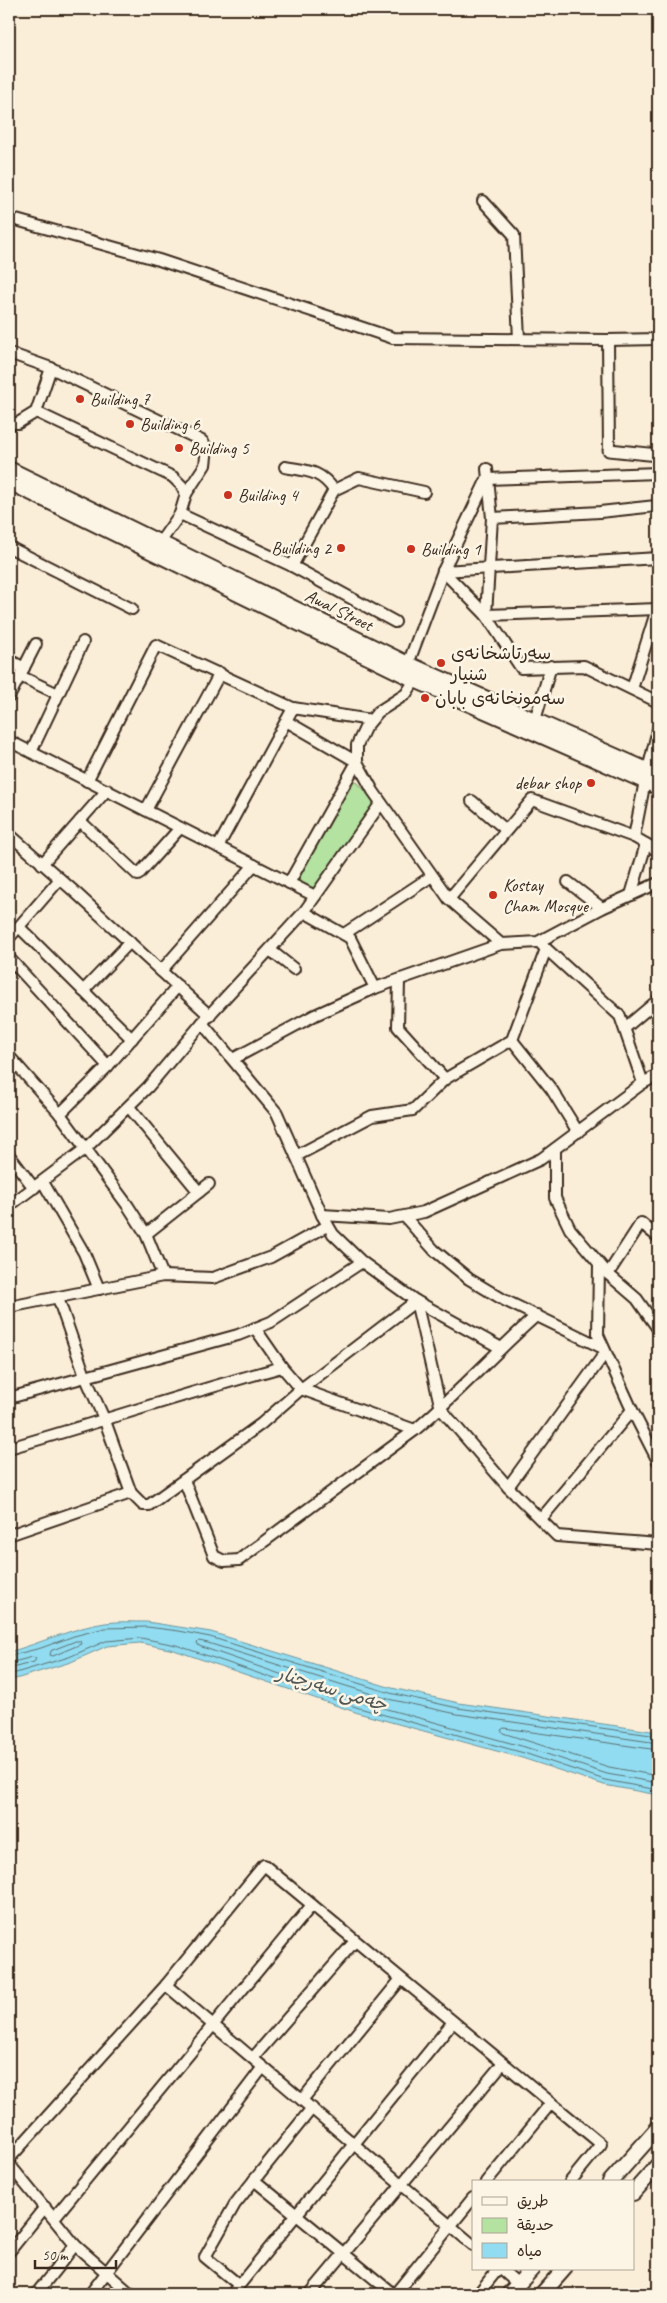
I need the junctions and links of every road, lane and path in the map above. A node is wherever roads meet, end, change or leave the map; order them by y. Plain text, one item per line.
1 (483, 202) dead end
2 (9, 218) edge
3 (519, 339) junction
4 (658, 339) edge
5 (608, 340) junction
6 (9, 353) edge
7 (51, 368) junction
8 (36, 412) junction
9 (9, 423) edge
10 (609, 450) joint
11 (658, 455) edge
12 (285, 467) dead end
13 (9, 469) edge
14 (658, 473) edge
15 (487, 474) junction
16 (9, 482) edge
17 (334, 490) junction
18 (424, 492) dead end
19 (186, 494) junction
20 (658, 502) edge
21 (180, 514) junction
22 (492, 518) junction
23 (9, 547) edge
24 (157, 548) junction
25 (658, 558) edge
26 (292, 566) junction
27 (489, 567) junction
28 (443, 571) junction
29 (132, 609) dead end
30 (658, 609) edge
31 (486, 615) junction
32 (395, 622) dead end
33 (83, 642) dead end
34 (36, 644) dead end
35 (9, 660) edge
36 (408, 664) junction
37 (551, 666) junction
38 (22, 672) junction
39 (220, 673) junction
40 (415, 680) junction
41 (632, 689) junction
42 (58, 694) junction
43 (9, 698) edge
44 (658, 702) edge
45 (293, 708) junction
46 (371, 720) junction
47 (534, 720) junction
48 (286, 721) junction
49 (658, 729) edge
50 (9, 741) edge
51 (31, 752) junction
52 (357, 762) junction
53 (653, 778) edge
54 (88, 781) junction
55 (107, 790) junction
56 (472, 801) dead end
57 (381, 803) junction
58 (146, 810) junction
59 (80, 821) junction
60 (180, 828) junction
61 (506, 830) junction
62 (9, 834) edge
63 (634, 837) junction
64 (646, 844) junction
65 (218, 847) junction
66 (658, 851) edge
67 (42, 864) junction
68 (254, 865) junction
69 (432, 876) junction
70 (60, 879) junction
71 (568, 882) dead end
72 (289, 883) junction
73 (658, 883) edge
74 (631, 895) junction
75 (315, 896) junction
76 (449, 899) junction
77 (602, 908) junction
78 (304, 912) junction
79 (18, 927) junction
80 (344, 934) junction
81 (9, 938) edge
82 (130, 942) junction
83 (538, 942) junction
84 (501, 944) junction
85 (546, 949) junction
86 (270, 950) junction
87 (9, 958) edge
88 (294, 969) dead end
89 (161, 971) junction
90 (399, 981) junction
91 (178, 986) junction
92 (375, 988) junction
93 (83, 990) junction
94 (658, 1000) edge
95 (206, 1019) junction
96 (625, 1028) junction
97 (132, 1039) junction
98 (512, 1040) junction
99 (9, 1056) edge
100 (234, 1059) junction
101 (108, 1066) junction
102 (658, 1074) edge
103 (445, 1079) junction
104 (643, 1083) junction
105 (129, 1107) junction
106 (60, 1114) junction
107 (578, 1132) junction
108 (85, 1149) junction
109 (555, 1149) junction
110 (9, 1155) edge
111 (296, 1156) junction
112 (209, 1184) dead end
113 (38, 1185) junction
114 (199, 1192) junction
115 (9, 1206) edge
116 (322, 1215) junction
117 (406, 1217) junction
118 (327, 1226) junction
119 (657, 1233) edge
120 (146, 1234) junction
121 (362, 1262) junction
122 (599, 1264) junction
123 (608, 1274) junction
124 (163, 1276) junction
125 (99, 1289) junction
126 (58, 1298) junction
127 (416, 1301) junction
128 (9, 1307) edge
129 (537, 1315) junction
130 (255, 1328) junction
131 (658, 1329) edge
132 (501, 1348) junction
133 (604, 1351) junction
134 (282, 1367) junction
135 (85, 1376) junction
136 (301, 1389) junction
137 (9, 1398) edge
138 (441, 1409) junction
139 (632, 1410) junction
140 (105, 1421) junction
141 (415, 1430) junction
142 (9, 1448) edge
143 (658, 1462) edge
144 (184, 1480) junction
145 (508, 1487) junction
146 (131, 1493) junction
147 (541, 1519) junction
148 (9, 1535) edge
149 (658, 1544) edge
150 (312, 1905) junction
151 (356, 1941) junction
152 (402, 1979) junction
153 (166, 1985) junction
154 (454, 2022) junction
155 (214, 2025) junction
156 (253, 2058) junction
157 (503, 2063) junction
158 (263, 2066) junction
159 (302, 2100) junction
160 (551, 2102) junction
161 (312, 2108) junction
162 (658, 2128) edge
163 (354, 2144) junction
164 (9, 2159) edge
165 (658, 2165) edge
166 (11, 2170) edge
167 (254, 2180) junction
168 (488, 2180) edge
169 (572, 2180) edge
170 (612, 2180) edge
171 (402, 2184) junction
172 (634, 2192) edge
173 (472, 2199) edge
174 (45, 2207) junction
175 (296, 2215) junction
176 (54, 2218) junction
177 (450, 2226) junction
178 (472, 2244) edge
179 (75, 2245) junction
180 (9, 2252) edge
181 (343, 2254) junction
182 (499, 2270) edge
183 (501, 2270) edge
184 (531, 2270) edge
185 (563, 2270) edge
186 (107, 2273) junction
187 (239, 2285) junction
188 (514, 2289) edge
189 (36, 2294) edge
190 (90, 2294) edge
191 (131, 2294) edge
192 (232, 2294) edge
193 (310, 2294) edge
194 (394, 2294) edge
195 (478, 2294) edge
196 (542, 2294) edge

1 - 3 street
2 - 3 street
3 - 5 street
4 - 5 street
5 - 10 street
6 - 7 street
7 - 8 street
7 - 19 street
8 - 9 street
8 - 19 street
10 - 11 street
12 - 17 street
13 - 24 main road, Awal Street
14 - 15 street
15 - 22 street
15 - 28 street
16 - 24 main road, Awal Street
17 - 18 street
17 - 26 street
19 - 21 street
20 - 22 street
21 - 24 street
21 - 26 street
22 - 27 street
23 - 29 street
24 - 36 main road, Awal Street
24 - 40 main road, Awal Street
25 - 27 street
26 - 32 street
27 - 28 street
27 - 31 street
28 - 31 street
28 - 36 street
30 - 31 street
30 - 41 street
31 - 37 street
33 - 42 street
34 - 38 street
35 - 38 street
36 - 47 main road, Awal Street
37 - 41 street
37 - 47 street
38 - 42 street
38 - 43 street
39 - 45 street
39 - 54 street
39 - 58 street
40 - 46 street
40 - 53 main road, Awal Street
41 - 44 street
42 - 51 street
45 - 46 street
45 - 48 street
46 - 52 street
47 - 53 main road, Awal Street
48 - 52 street
48 - 65 street
49 - 53 street
50 - 51 street
51 - 54 street
52 - 57 street
52 - 72 street
53 - 63 street
54 - 55 street
55 - 58 street
55 - 59 street
56 - 61 street
57 - 69 street
57 - 75 street
58 - 60 street
59 - 60 street
59 - 67 street
60 - 65 street
61 - 63 street
61 - 76 street
62 - 67 street
63 - 64 street
64 - 66 street
64 - 74 street
65 - 68 street
67 - 70 street
68 - 72 street
68 - 89 street
69 - 76 street
69 - 80 street
70 - 79 street
70 - 82 street
71 - 77 street
72 - 75 street
73 - 74 street
74 - 77 street
75 - 78 street
76 - 84 street
77 - 83 street
78 - 80 street
78 - 86 street
79 - 81 street
79 - 93 street
80 - 92 street
82 - 89 street
82 - 93 street
83 - 84 street
83 - 85 street
84 - 90 street
85 - 96 street
85 - 98 street
86 - 88 street
86 - 95 street
87 - 101 street
89 - 91 street
90 - 92 street
90 - 103 street
91 - 95 street
91 - 97 street
92 - 100 street
93 - 97 street
94 - 96 street
95 - 100 street
95 - 105 street
96 - 104 street
97 - 101 street
98 - 103 street
98 - 107 street
99 - 106 street
100 - 111 street
101 - 106 street
102 - 104 street
103 - 111 street
104 - 107 street
105 - 108 street
105 - 114 street
106 - 108 street
107 - 109 street
108 - 113 street
108 - 120 street
109 - 117 street
109 - 122 street
110 - 113 street
111 - 116 street
112 - 114 street
113 - 115 street
113 - 125 street
114 - 120 street
116 - 117 street
116 - 118 street
117 - 129 street
118 - 121 street
118 - 124 street
119 - 123 street
120 - 124 street
121 - 127 street
121 - 130 street
122 - 123 street
122 - 133 street
123 - 131 street
124 - 125 street
125 - 126 street
126 - 128 street
126 - 135 street
127 - 132 street
127 - 136 street
127 - 138 street
129 - 132 street
129 - 133 street
130 - 134 street
130 - 135 street
132 - 138 street
133 - 139 street
133 - 145 street
134 - 136 street
134 - 140 street
135 - 137 street
135 - 140 street
136 - 141 street
136 - 144 street
138 - 141 street
138 - 145 street
139 - 143 street
139 - 147 street
140 - 142 street
140 - 146 street
141 - 144 street
144 - 146 street
145 - 147 street
146 - 148 street
147 - 149 street
150 - 151 street
150 - 153 street
150 - 155 street
151 - 152 street
151 - 156 street
152 - 154 street
152 - 159 street
153 - 155 street
153 - 164 street
154 - 157 street
154 - 163 street
155 - 156 street
155 - 176 street
156 - 158 street
157 - 160 street
157 - 171 street
158 - 159 street
158 - 186 street
159 - 161 street
160 - 168 street
160 - 169 street
161 - 163 street
161 - 167 street
162 - 170 main road
163 - 171 street
163 - 175 street
165 - 172 main road
166 - 174 street
167 - 175 street
167 - 187 street
171 - 177 street
171 - 181 street
173 - 177 street
174 - 176 street
174 - 180 street
175 - 181 street
175 - 187 street
176 - 179 street
177 - 178 street
177 - 194 street
179 - 186 street
179 - 189 street
181 - 193 street
181 - 194 street
182 - 195 street
183 - 188 street
184 - 188 main road
185 - 196 main road
186 - 190 street
186 - 191 street
187 - 192 street

